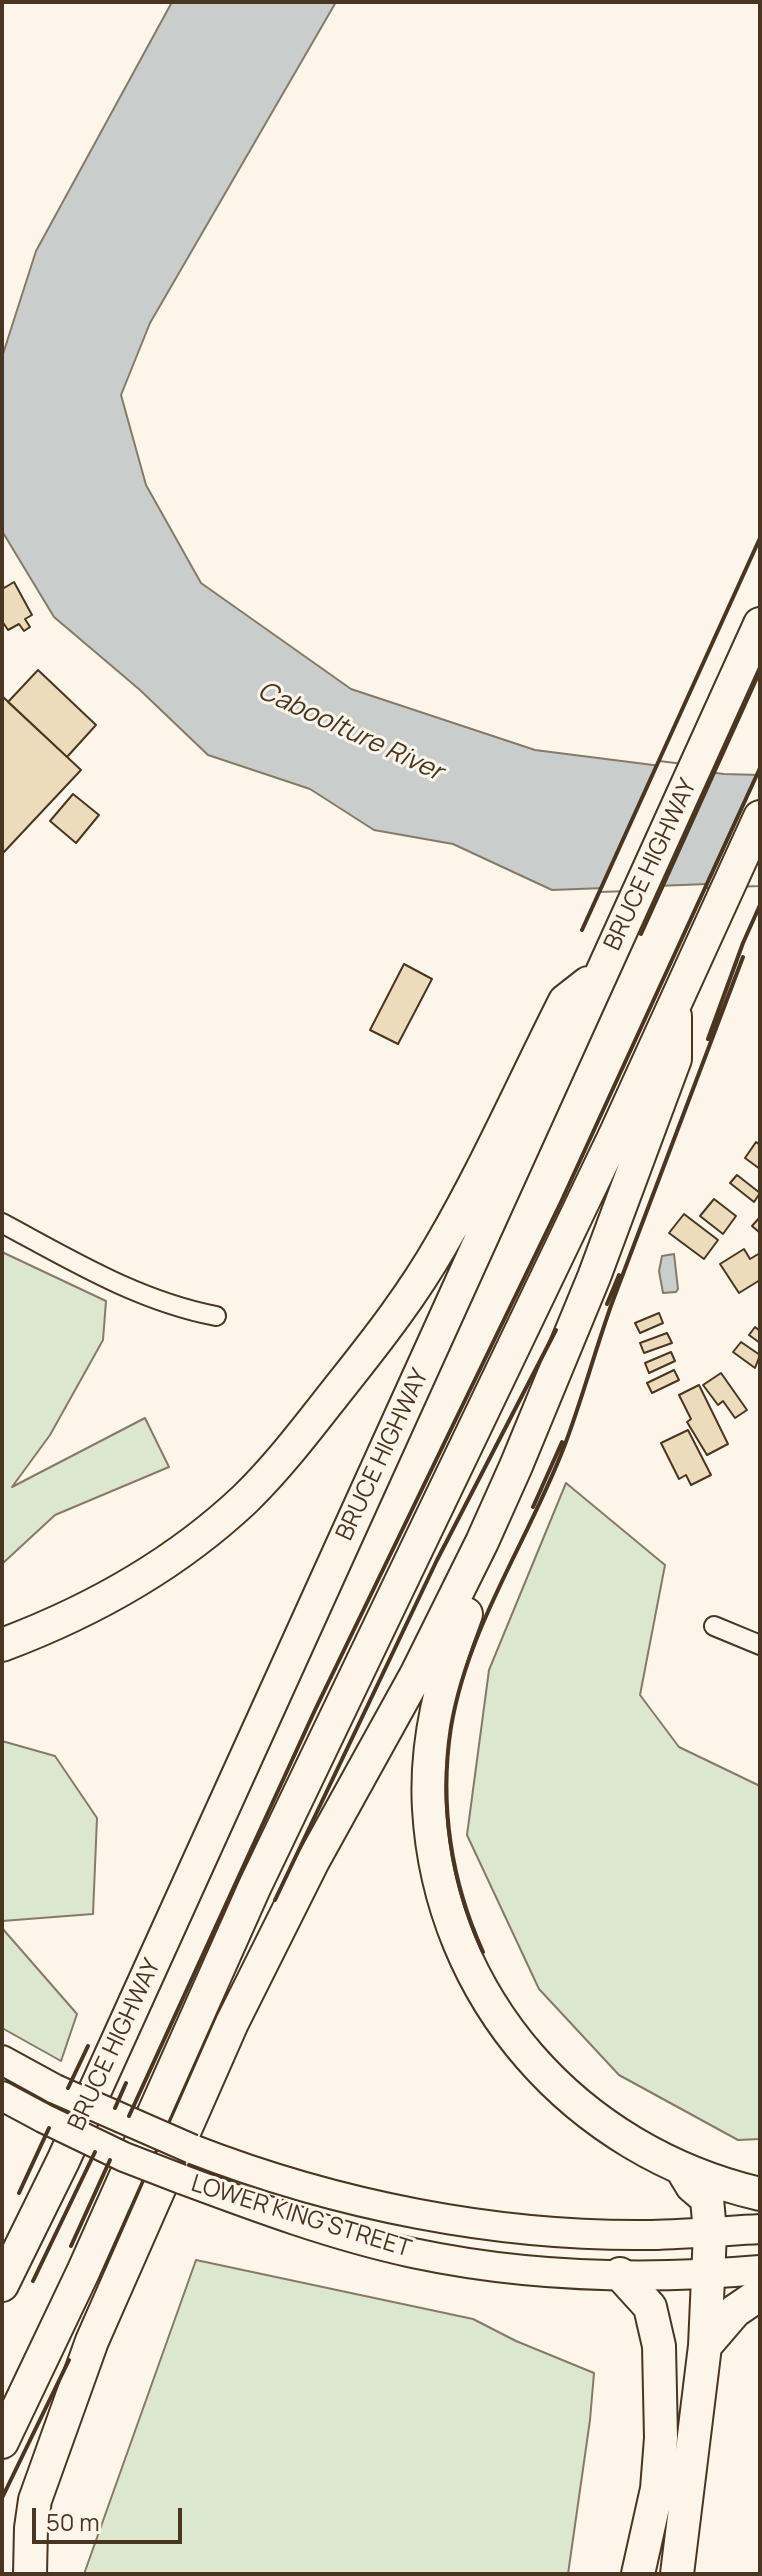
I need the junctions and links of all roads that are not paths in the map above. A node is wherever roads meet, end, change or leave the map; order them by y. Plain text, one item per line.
1 (760, 624) edge
2 (760, 817) edge
3 (601, 974) junction
4 (675, 1005) junction
5 (2, 1223) edge
6 (216, 1316) dead end
7 (482, 1542) junction
8 (714, 1626) dead end
9 (2, 1645) edge
10 (760, 1645) edge
11 (2, 2060) edge
12 (2, 2096) edge
13 (681, 2168) junction
14 (760, 2194) edge
15 (760, 2229) edge
16 (710, 2232) junction
17 (760, 2270) edge
18 (707, 2273) junction
19 (620, 2274) junction
20 (2, 2285) edge
21 (760, 2294) edge
22 (705, 2346) junction
23 (2, 2442) edge
24 (30, 2574) edge
25 (638, 2574) edge
26 (677, 2574) edge

1 - 3 highway, BRUCE HIGHWAY
2 - 4 highway
3 - 9 highway
3 - 20 highway, BRUCE HIGHWAY
4 - 7 highway
4 - 23 highway
5 - 6 street
7 - 13 highway
7 - 24 highway
8 - 10 street
11 - 16 main road, LOWER KING STREET, bridge
12 - 19 main road, LOWER KING STREET, bridge
13 - 14 highway
13 - 16 highway
15 - 16 main road, LOWER KING STREET
16 - 18 highway
17 - 18 main road, LOWER KING STREET
18 - 19 main road, LOWER KING STREET
18 - 22 highway
19 - 25 highway
21 - 22 highway
22 - 26 highway

